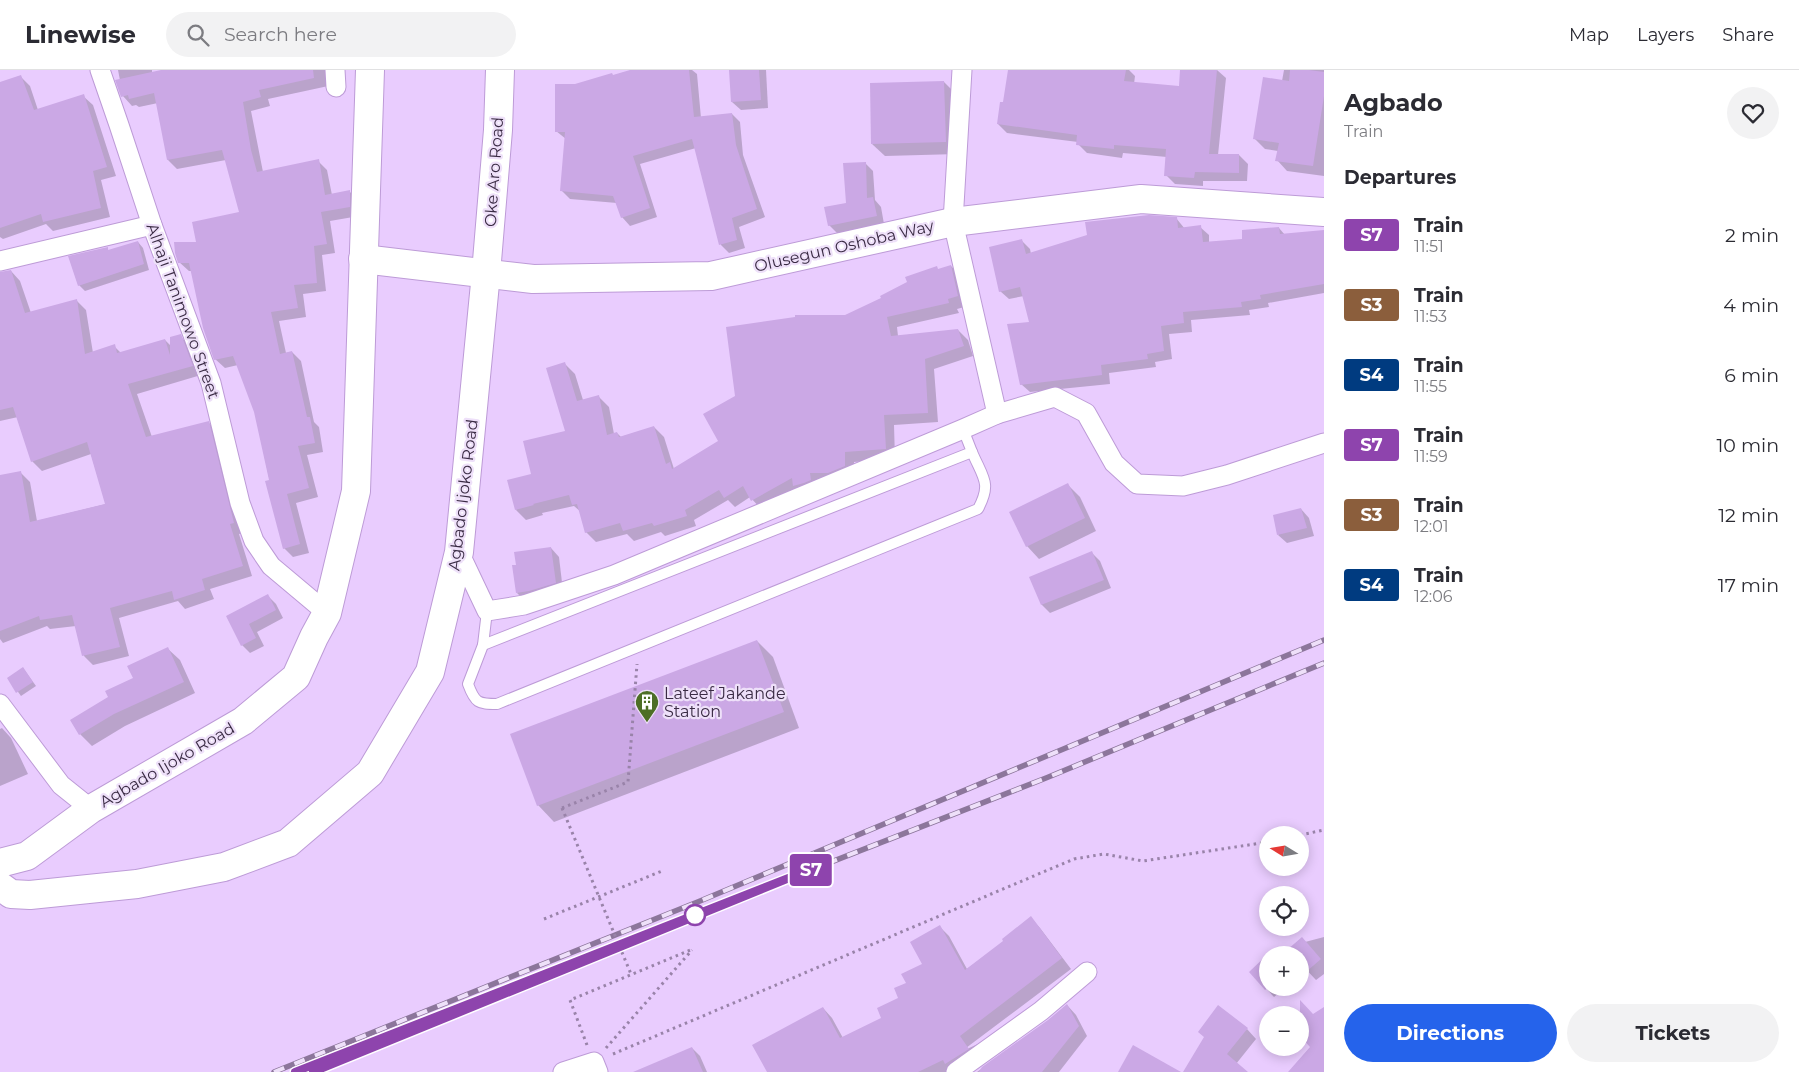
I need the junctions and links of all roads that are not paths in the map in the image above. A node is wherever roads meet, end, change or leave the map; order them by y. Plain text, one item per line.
1 (100, 70) edge
2 (370, 70) edge
3 (500, 70) edge
4 (962, 70) edge
5 (1324, 212) edge
6 (953, 222) junction
7 (152, 225) junction
8 (363, 259) junction
9 (0, 261) edge
10 (486, 273) junction
11 (997, 414) junction
12 (963, 430) junction
13 (1324, 443) edge
14 (972, 452) junction
15 (460, 552) junction
16 (487, 611) junction
17 (327, 613) junction
18 (483, 645) junction
19 (0, 704) edge
20 (91, 809) junction
21 (0, 863) edge
22 (0, 886) edge
23 (1087, 972) dead end
24 (596, 1067) edge
25 (563, 1072) edge
26 (956, 1072) edge

1 - 7 street, Alhaji Tanimowo Street
2 - 8 main road
3 - 10 main road, Oke Aro Road
4 - 6 street
5 - 6 main road, Olusegun Oshoba Way
6 - 10 main road, Olusegun Oshoba Way
6 - 11 street
7 - 9 street
7 - 17 street, Alhaji Tanimowo Street
8 - 10 main road, Olusegun Oshoba Way
8 - 17 main road, Agbado Ijoko Road
10 - 15 main road, Agbado Ijoko Road
11 - 12 street
11 - 13 street
12 - 14 lane
12 - 16 street
14 - 18 lane
14 - 18 lane
15 - 16 street
15 - 22 main road, Agbado Ijoko Road
16 - 18 lane
17 - 20 main road, Agbado Ijoko Road
19 - 20 street
20 - 21 main road, Agbado Ijoko Road
23 - 26 street
24 - 25 street

